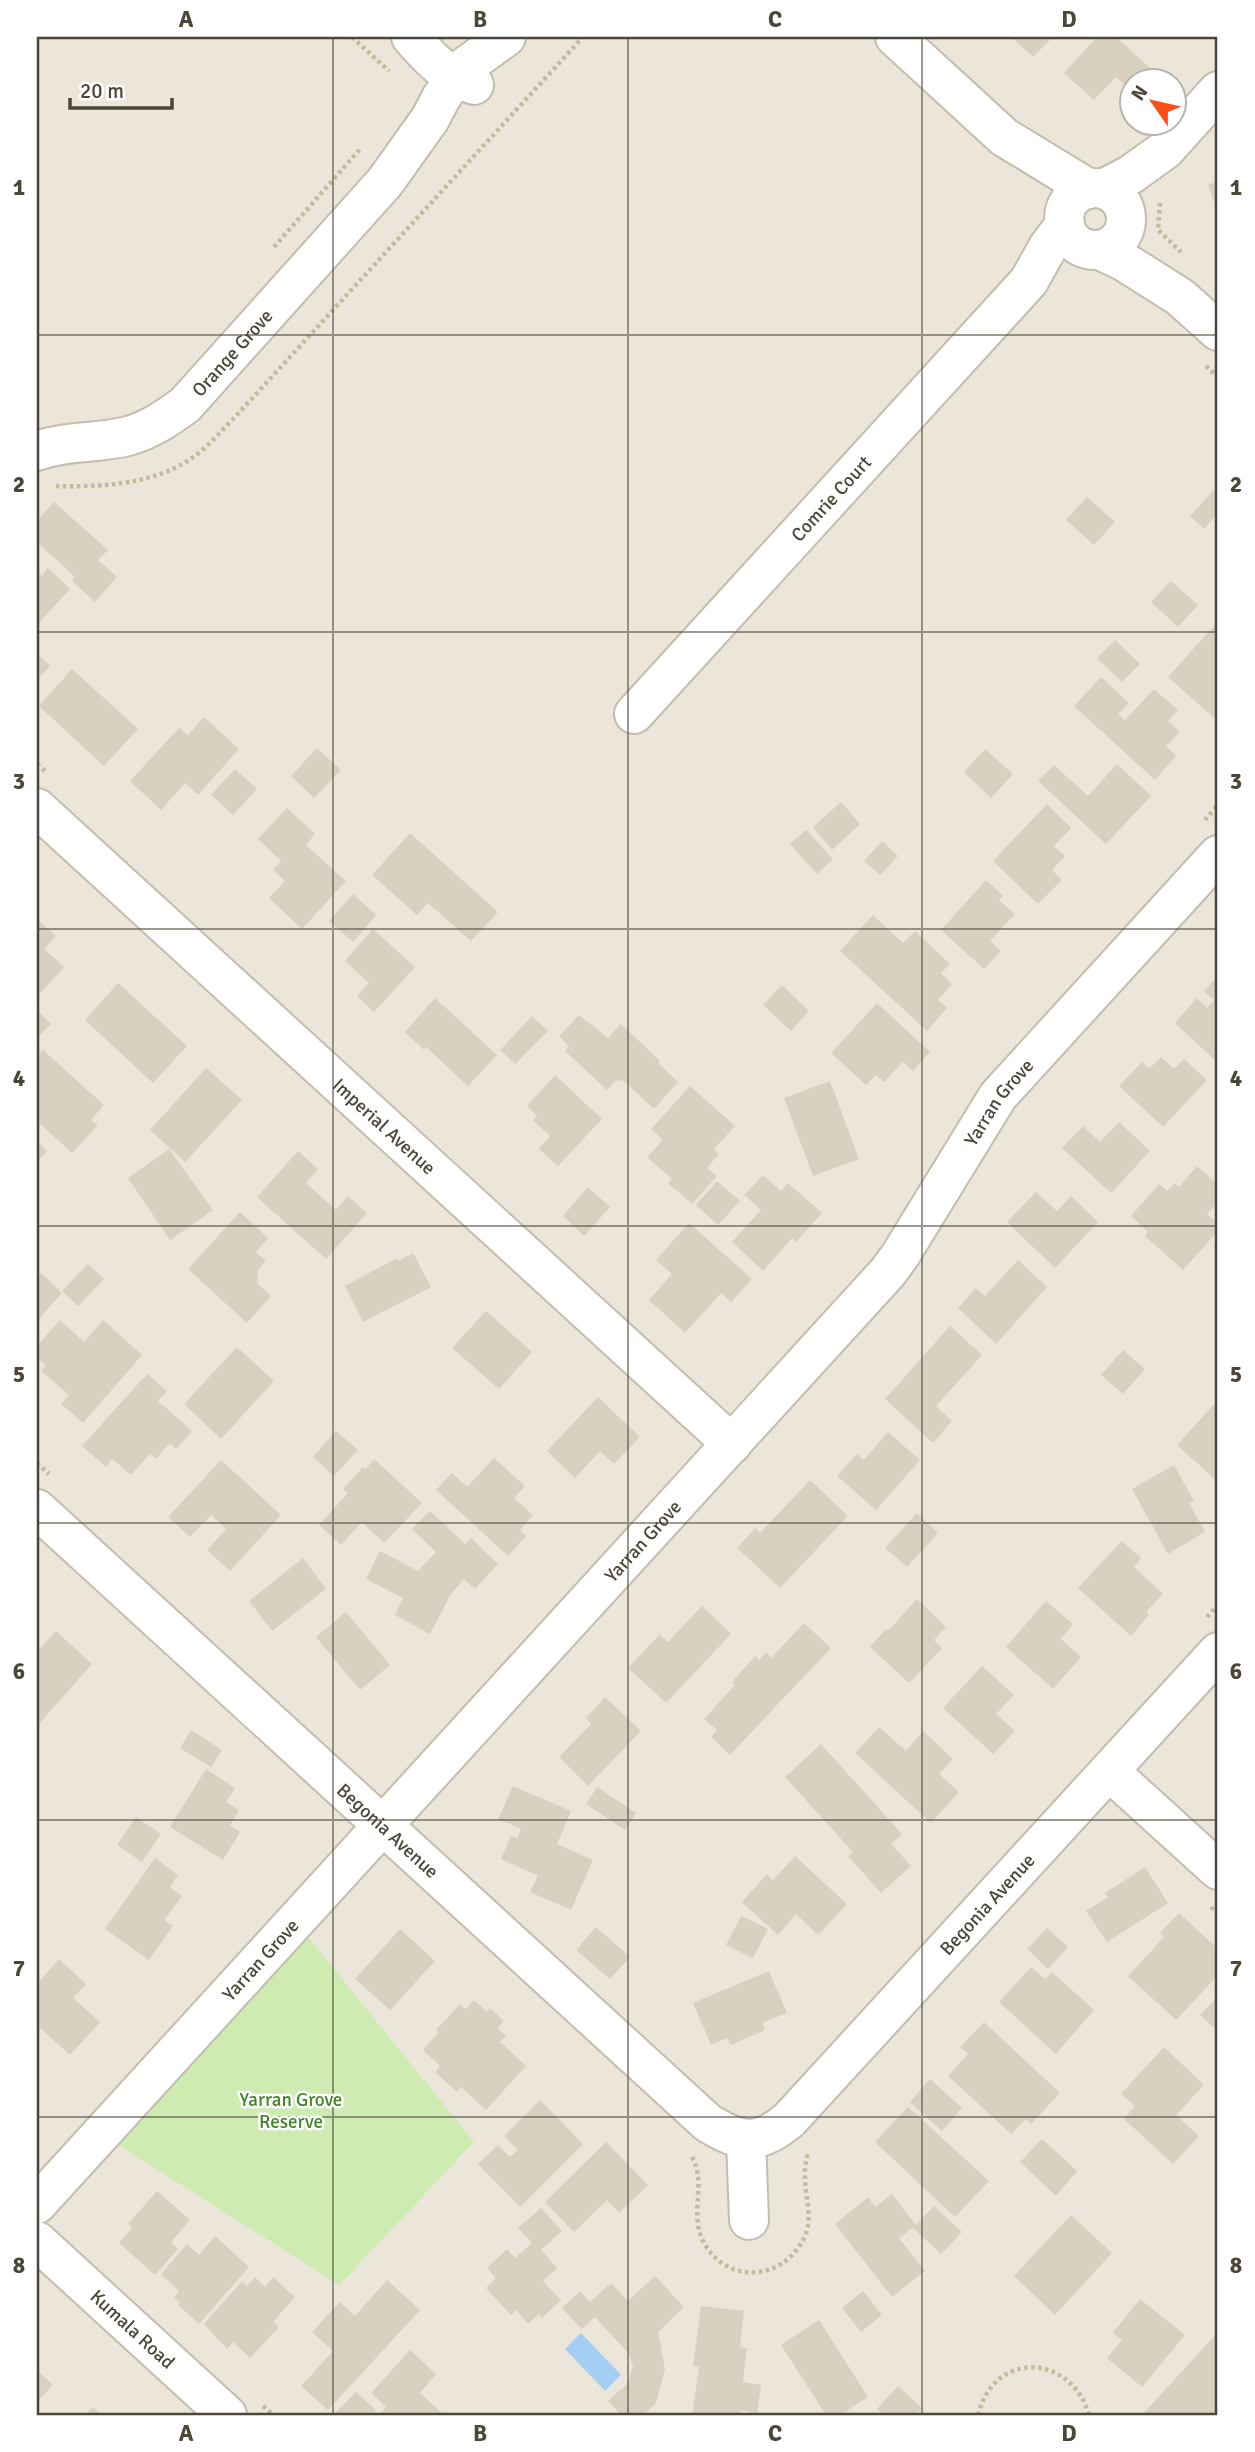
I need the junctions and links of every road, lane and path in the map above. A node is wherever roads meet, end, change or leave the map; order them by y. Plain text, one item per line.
1 (352, 37) edge
2 (411, 37) edge
3 (432, 37) edge
4 (506, 37) edge
5 (534, 37) edge
6 (895, 37) edge
7 (392, 73) dead end
8 (465, 77) junction
9 (1218, 92) edge
10 (1004, 136) junction
11 (367, 142) dead end
12 (1121, 204) junction
13 (1078, 235) junction
14 (268, 254) dead end
15 (1188, 258) dead end
16 (1180, 297) junction
17 (1218, 331) edge
18 (37, 451) edge
19 (634, 714) dead end
20 (37, 808) edge
21 (1218, 855) edge
22 (732, 1444) junction
23 (37, 1509) edge
24 (1218, 1605) edge
25 (1209, 1638) edge
26 (1109, 1771) junction
27 (384, 1826) junction
28 (1218, 1870) edge
29 (746, 2140) junction
30 (814, 2144) dead end
31 (688, 2151) dead end
32 (37, 2204) edge
33 (749, 2220) dead end
34 (37, 2241) edge
35 (227, 2415) edge
36 (978, 2415) edge
37 (1089, 2415) edge

1 - 7 path
2 - 8 street
3 - 8 street
4 - 8 street, Orange Grove
5 - 8 street, Orange Grove
6 - 10 street
8 - 18 street, Orange Grove
9 - 12 street
10 - 12 street
10 - 13 street
11 - 14 path
12 - 13 street
12 - 13 street
12 - 15 path
12 - 16 street
13 - 16 street
13 - 19 street, Comrie Court
16 - 17 street
20 - 22 street, Imperial Avenue
21 - 22 street, Yarran Grove
22 - 27 street, Yarran Grove
23 - 27 street, Begonia Avenue
24 - 25 path
25 - 26 street, Begonia Avenue
26 - 28 street
26 - 29 street, Begonia Avenue
27 - 29 street, Begonia Avenue
27 - 32 street, Yarran Grove
29 - 33 street
30 - 31 path
34 - 35 street, Kumala Road
36 - 37 path

